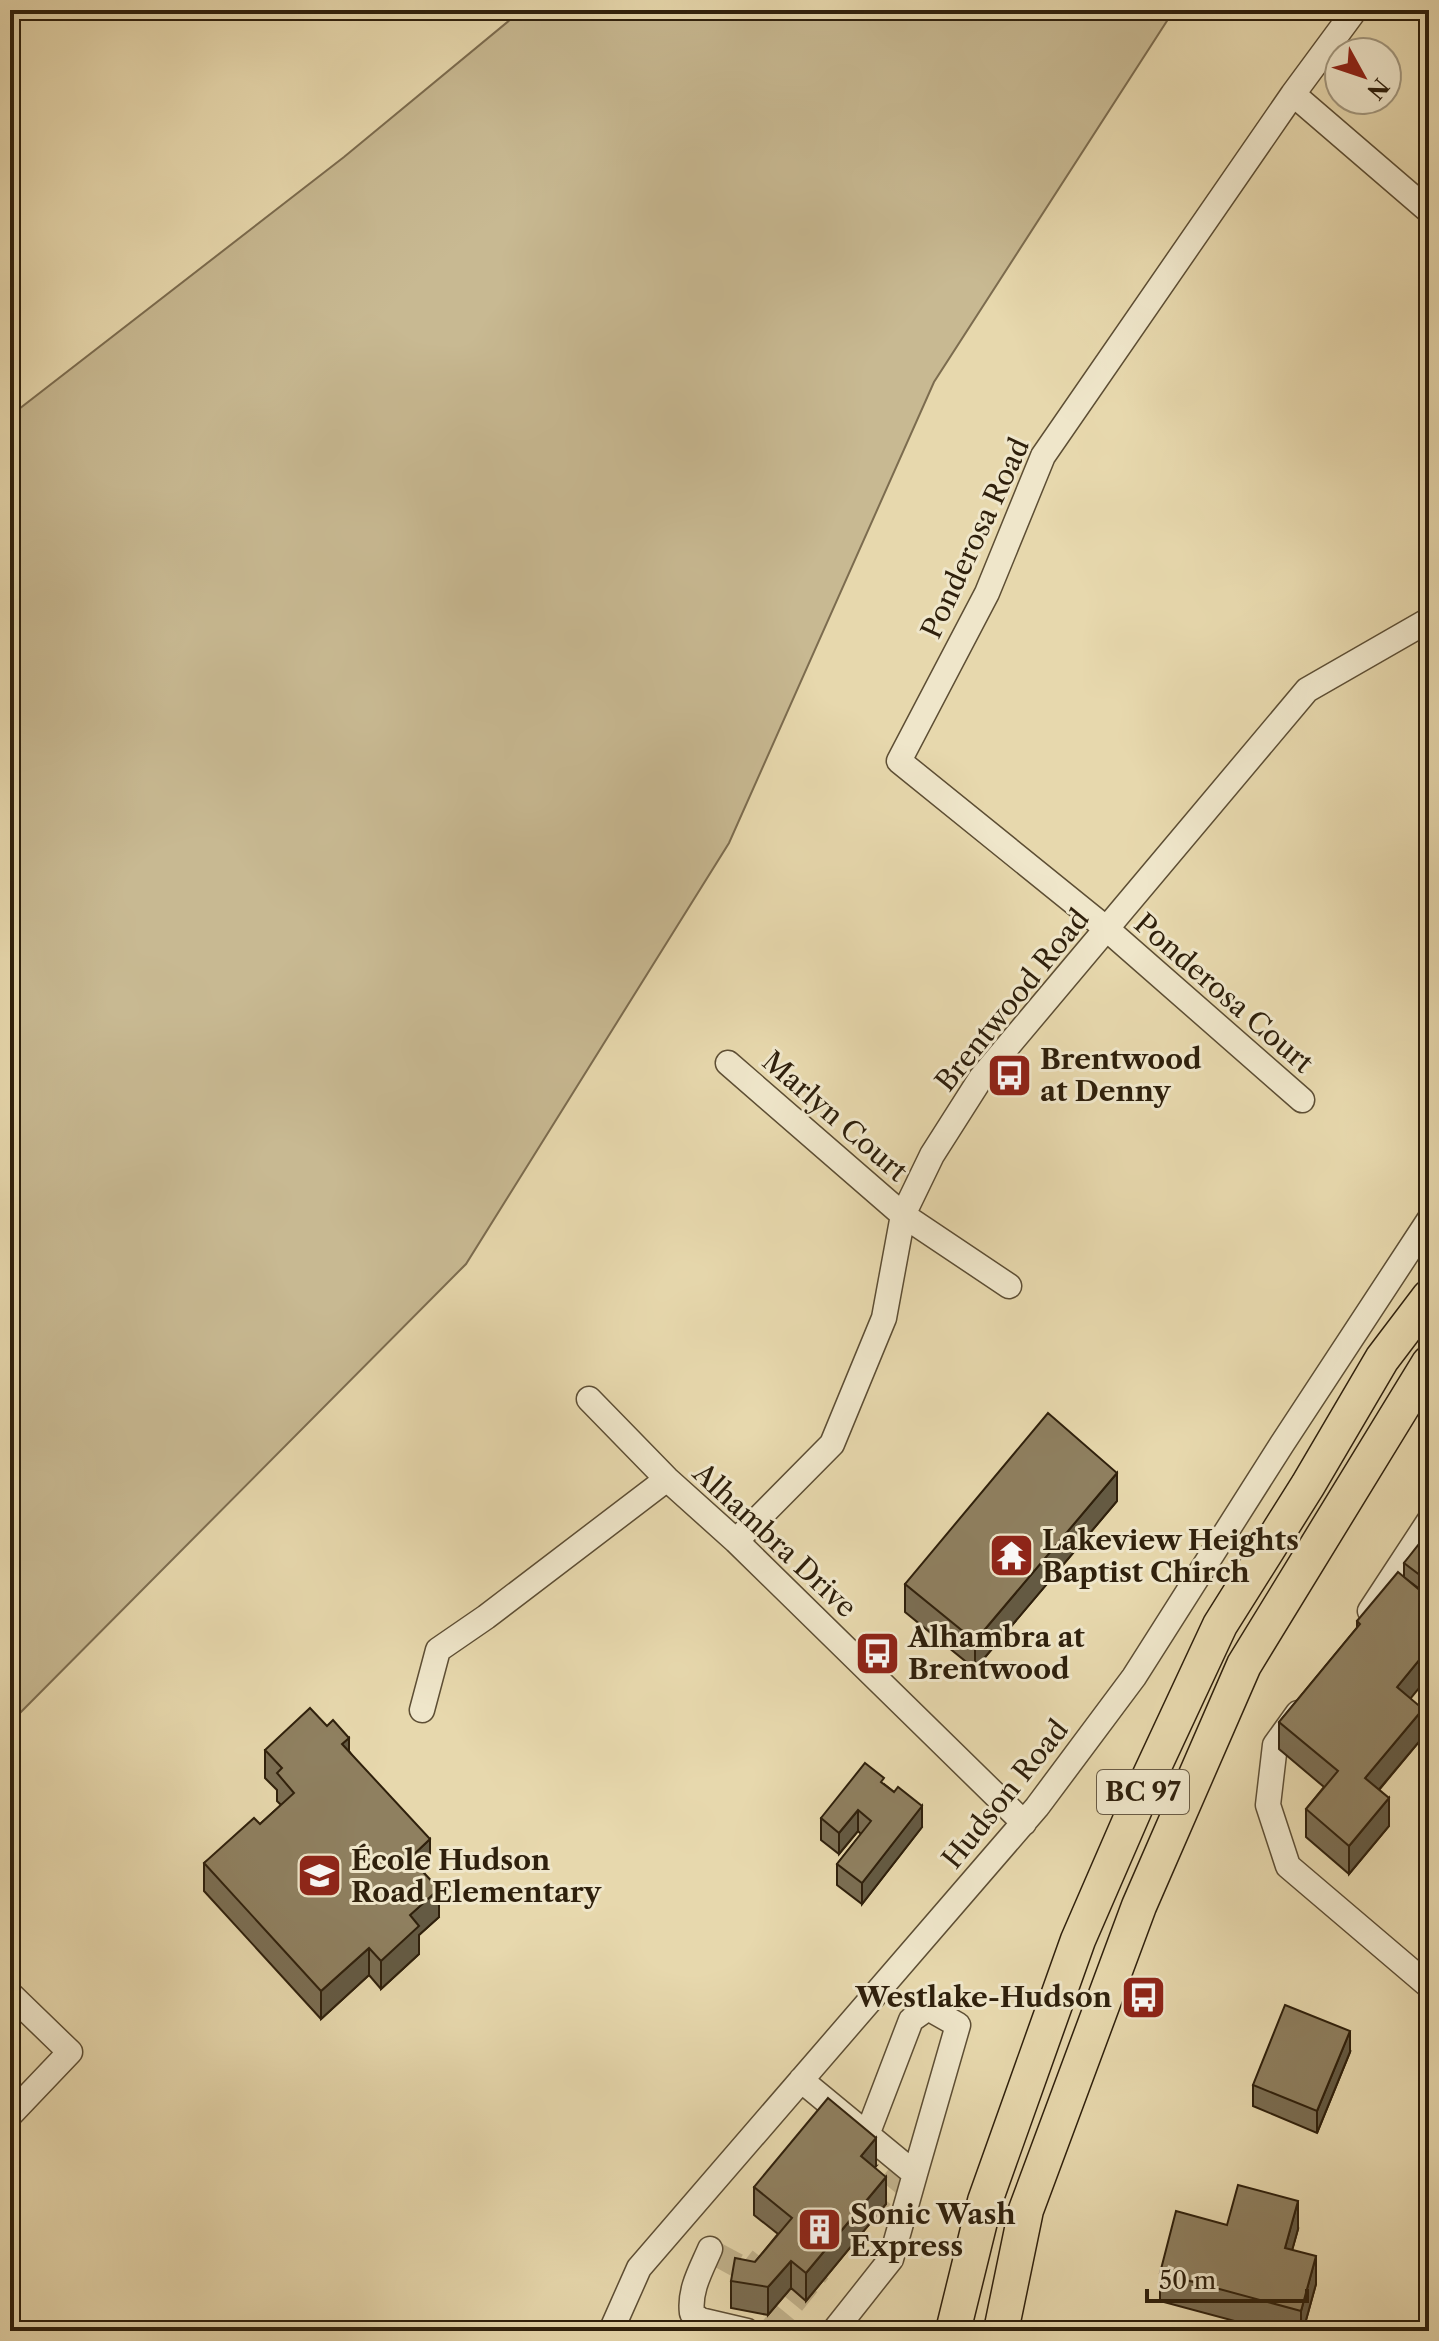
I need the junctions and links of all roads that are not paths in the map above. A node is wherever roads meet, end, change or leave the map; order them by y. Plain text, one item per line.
1 (1355, 10) edge
2 (1293, 94) junction
3 (1429, 211) edge
4 (1429, 620) edge
5 (1108, 930) junction
6 (728, 1063) dead end
7 (1302, 1100) dead end
8 (903, 1215) junction
9 (1429, 1220) edge
10 (1009, 1286) dead end
11 (1429, 1297) edge
12 (1429, 1363) edge
13 (589, 1399) dead end
14 (667, 1479) junction
15 (1429, 1521) edge
16 (736, 1541) junction
17 (1354, 1634) edge
18 (1310, 1696) edge
19 (422, 1710) dead end
20 (1024, 1823) junction
21 (1429, 1986) edge
22 (10, 1994) edge
23 (801, 2080) junction
24 (10, 2115) edge
25 (867, 2135) junction
26 (915, 2174) junction
27 (710, 2249) dead end
28 (611, 2331) edge
29 (747, 2331) edge
30 (834, 2331) edge
31 (953, 2331) edge
32 (1001, 2331) edge

1 - 2 street, Ponderosa Road
2 - 3 street
2 - 5 street, Ponderosa Road
4 - 5 street, Brentwood Road
5 - 7 street, Ponderosa Court
5 - 8 street, Brentwood Road
6 - 8 street, Marlyn Court
8 - 10 street, Marlyn Court
8 - 16 street, Brentwood Road
9 - 20 street, Hudson Road
11 - 31 highway, BC 97
12 - 32 highway, BC 97
13 - 14 street, Alhambra Drive
14 - 16 street, Alhambra Drive
14 - 19 street
15 - 17 street
16 - 20 street, Alhambra Drive
18 - 21 street
20 - 23 street, Hudson Road
22 - 24 street
23 - 25 street
23 - 28 street, Hudson Road
25 - 26 street
25 - 26 street
26 - 30 street
27 - 29 street

